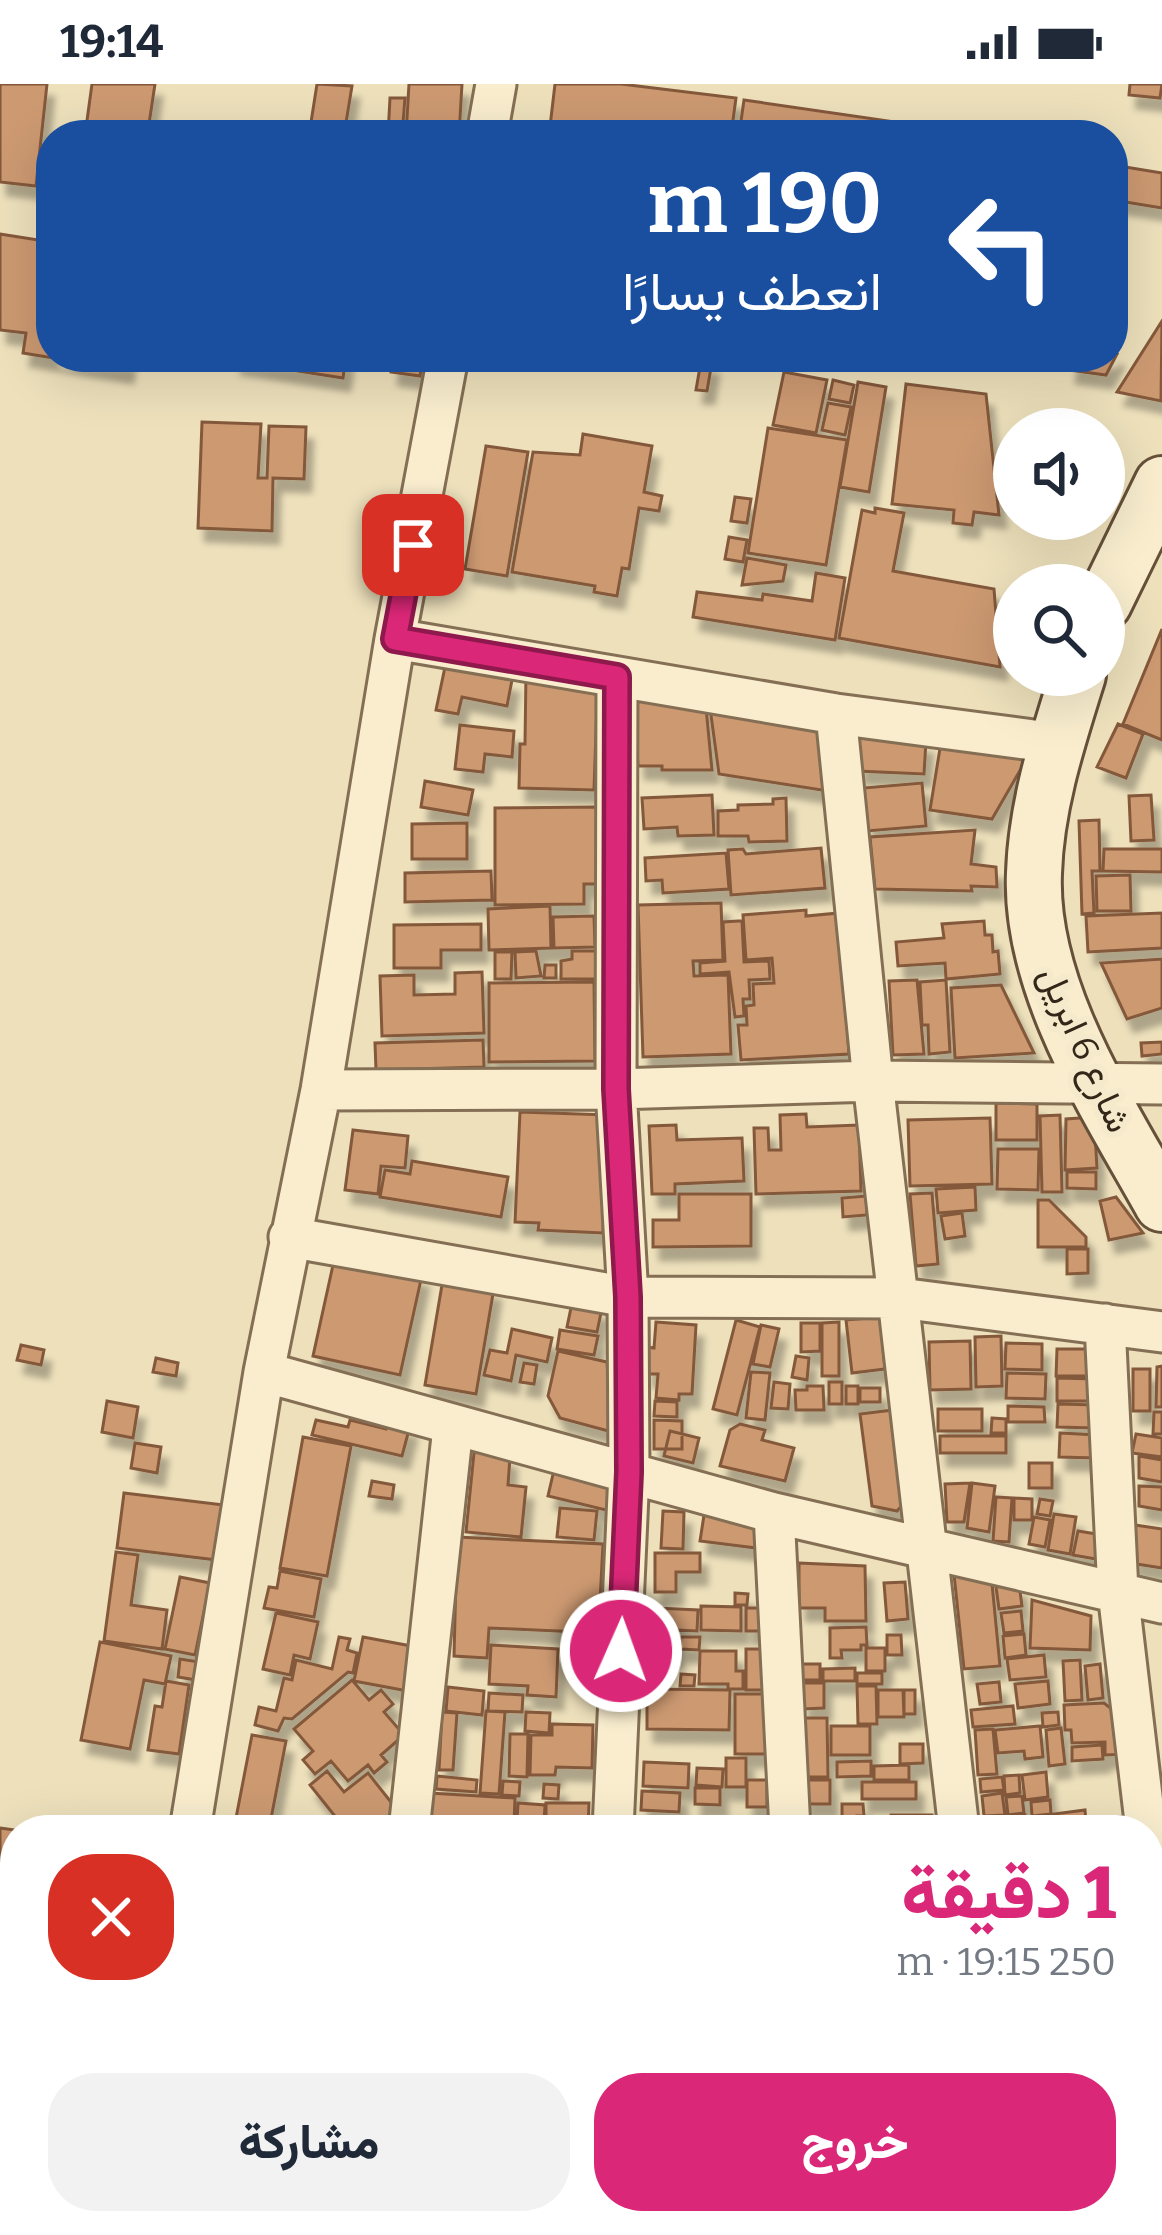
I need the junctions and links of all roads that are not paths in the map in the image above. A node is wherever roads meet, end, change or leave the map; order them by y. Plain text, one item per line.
1 (496, 84) edge
2 (490, 120) edge
3 (445, 372) edge
4 (1162, 484) edge
5 (1123, 564) edge
6 (395, 639) junction
7 (617, 677) junction
8 (1072, 696) edge
9 (836, 714) junction
10 (1057, 743) junction
11 (873, 1081) junction
12 (1094, 1082) junction
13 (1162, 1084) edge
14 (616, 1089) junction
15 (321, 1090) junction
16 (1162, 1204) edge
17 (289, 1237) junction
18 (628, 1297) junction
19 (900, 1298) junction
20 (1105, 1324) junction
21 (1162, 1332) edge
22 (264, 1372) junction
23 (453, 1427) junction
24 (629, 1472) junction
25 (775, 1513) junction
26 (926, 1547) junction
27 (1118, 1592) junction
28 (1162, 1603) edge
29 (192, 1815) edge
30 (411, 1815) edge
31 (614, 1815) edge
32 (789, 1815) edge
33 (957, 1815) edge
34 (1144, 1815) edge

1 - 2 street
3 - 6 street
4 - 5 street
6 - 7 street
6 - 15 street
7 - 9 street
7 - 14 street
8 - 10 street, شارع 6 ابريل
9 - 10 street
9 - 11 street
10 - 12 street, شارع 6 ابريل
11 - 12 street
11 - 14 street
11 - 19 street
12 - 13 street
12 - 16 street, شارع 6 ابريل
14 - 15 street
14 - 18 street
15 - 17 street
17 - 18 street
17 - 22 street
18 - 19 street
18 - 24 street
19 - 20 street
19 - 26 street
20 - 21 street
20 - 27 street
22 - 23 street
22 - 29 street
23 - 24 street
23 - 30 street
24 - 25 street
24 - 31 street
25 - 26 street
25 - 32 street
26 - 27 street
26 - 33 street
27 - 28 street
27 - 34 street

